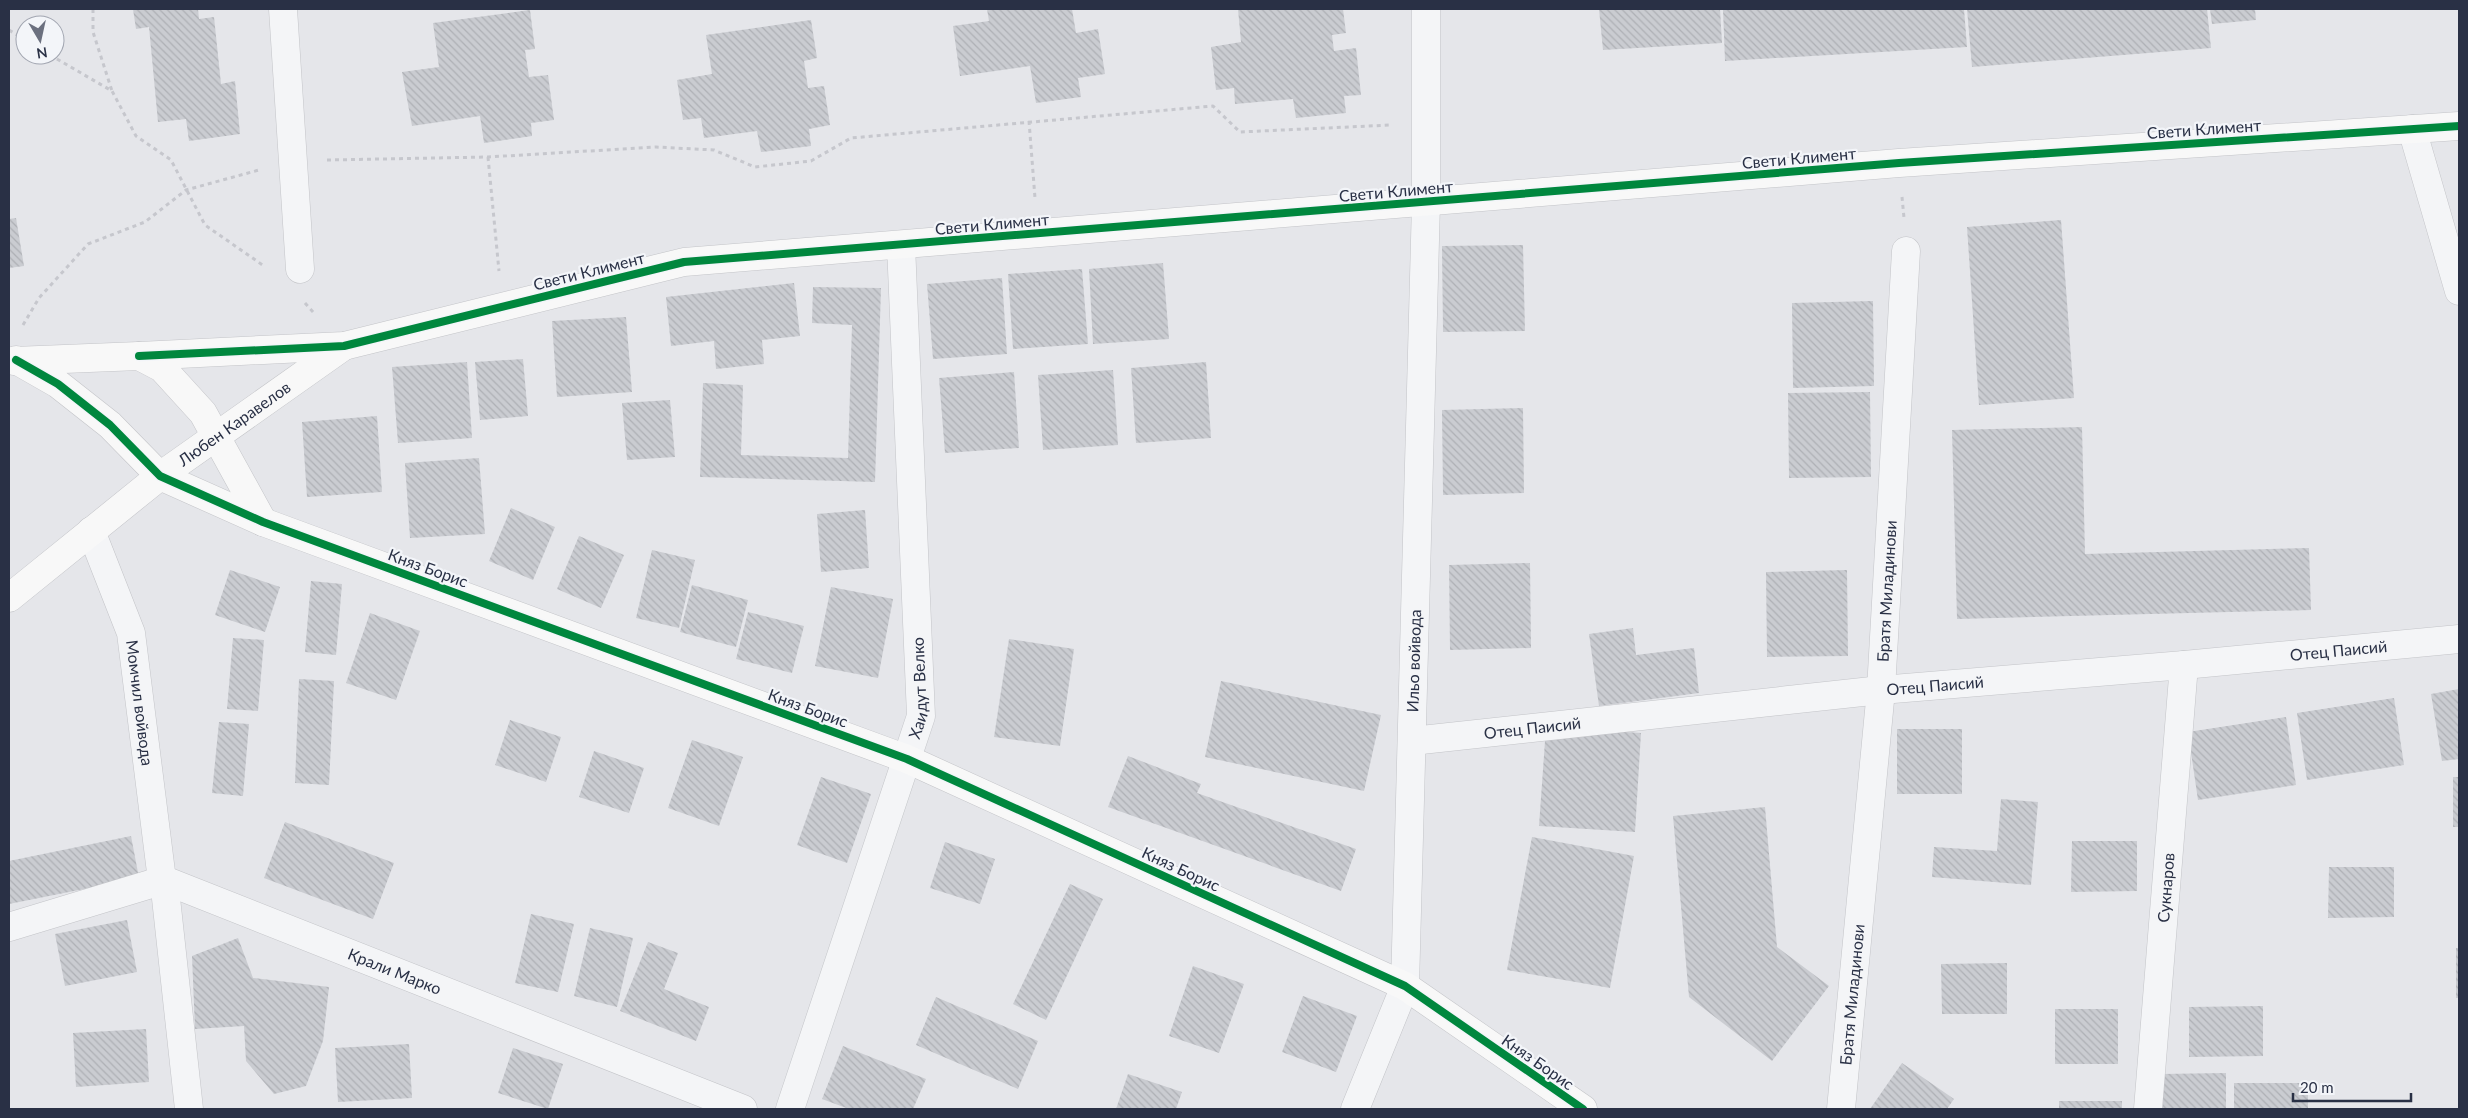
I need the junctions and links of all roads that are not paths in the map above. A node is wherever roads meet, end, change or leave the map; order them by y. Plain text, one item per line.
1 (283, 9) edge
2 (1426, 9) edge
3 (2459, 126) edge
4 (2412, 129) junction
5 (1426, 203) junction
6 (901, 245) junction
7 (1906, 251) road end
8 (300, 269) dead end
9 (2459, 291) edge
10 (344, 346) junction
11 (139, 356) junction
12 (13, 361) edge
13 (215, 436) junction
14 (160, 476) junction
15 (263, 522) junction
16 (91, 530) junction
17 (9, 598) edge
18 (2459, 639) edge
19 (2184, 665) junction
20 (1881, 690) junction
21 (1412, 741) junction
22 (907, 759) junction
23 (164, 880) junction
24 (9, 927) edge
25 (1406, 986) junction
26 (189, 1109) edge
27 (743, 1109) edge
28 (790, 1109) edge
29 (1354, 1109) edge
30 (1582, 1109) edge
31 (1841, 1109) edge
32 (2148, 1109) edge

1 - 8 street
2 - 5 street, Ильо войвода
3 - 4 street, Свети Климент
4 - 5 street, Свети Климент
4 - 9 street
5 - 6 street, Свети Климент
5 - 21 street, Ильо войвода
6 - 10 street, Свети Климент
6 - 22 street, Хаидут Велко
7 - 20 street, Братя Миладинови
10 - 11 street
10 - 13 street, Любен Каравелов
11 - 12 street
11 - 13 street
12 - 14 street, Княз Борис
13 - 14 street, Любен Каравелов
13 - 15 street
14 - 15 street, Княз Борис
14 - 16 street, Любен Каравелов
15 - 22 street, Княз Борис
16 - 17 street, Любен Каравелов
16 - 23 street, Момчил войвода
18 - 19 street, Отец Паисий
19 - 20 street, Отец Паисий
19 - 32 street, Сукнаров
20 - 21 street, Отец Паисий
20 - 31 street, Братя Миладинови
21 - 25 street, Ильо войвода
22 - 25 street, Княз Борис
22 - 28 street, Хаидут Велко
23 - 24 street
23 - 26 street, Момчил войвода
23 - 27 street, Крали Марко
25 - 29 street, Ильо войвода
25 - 30 street, Княз Борис

